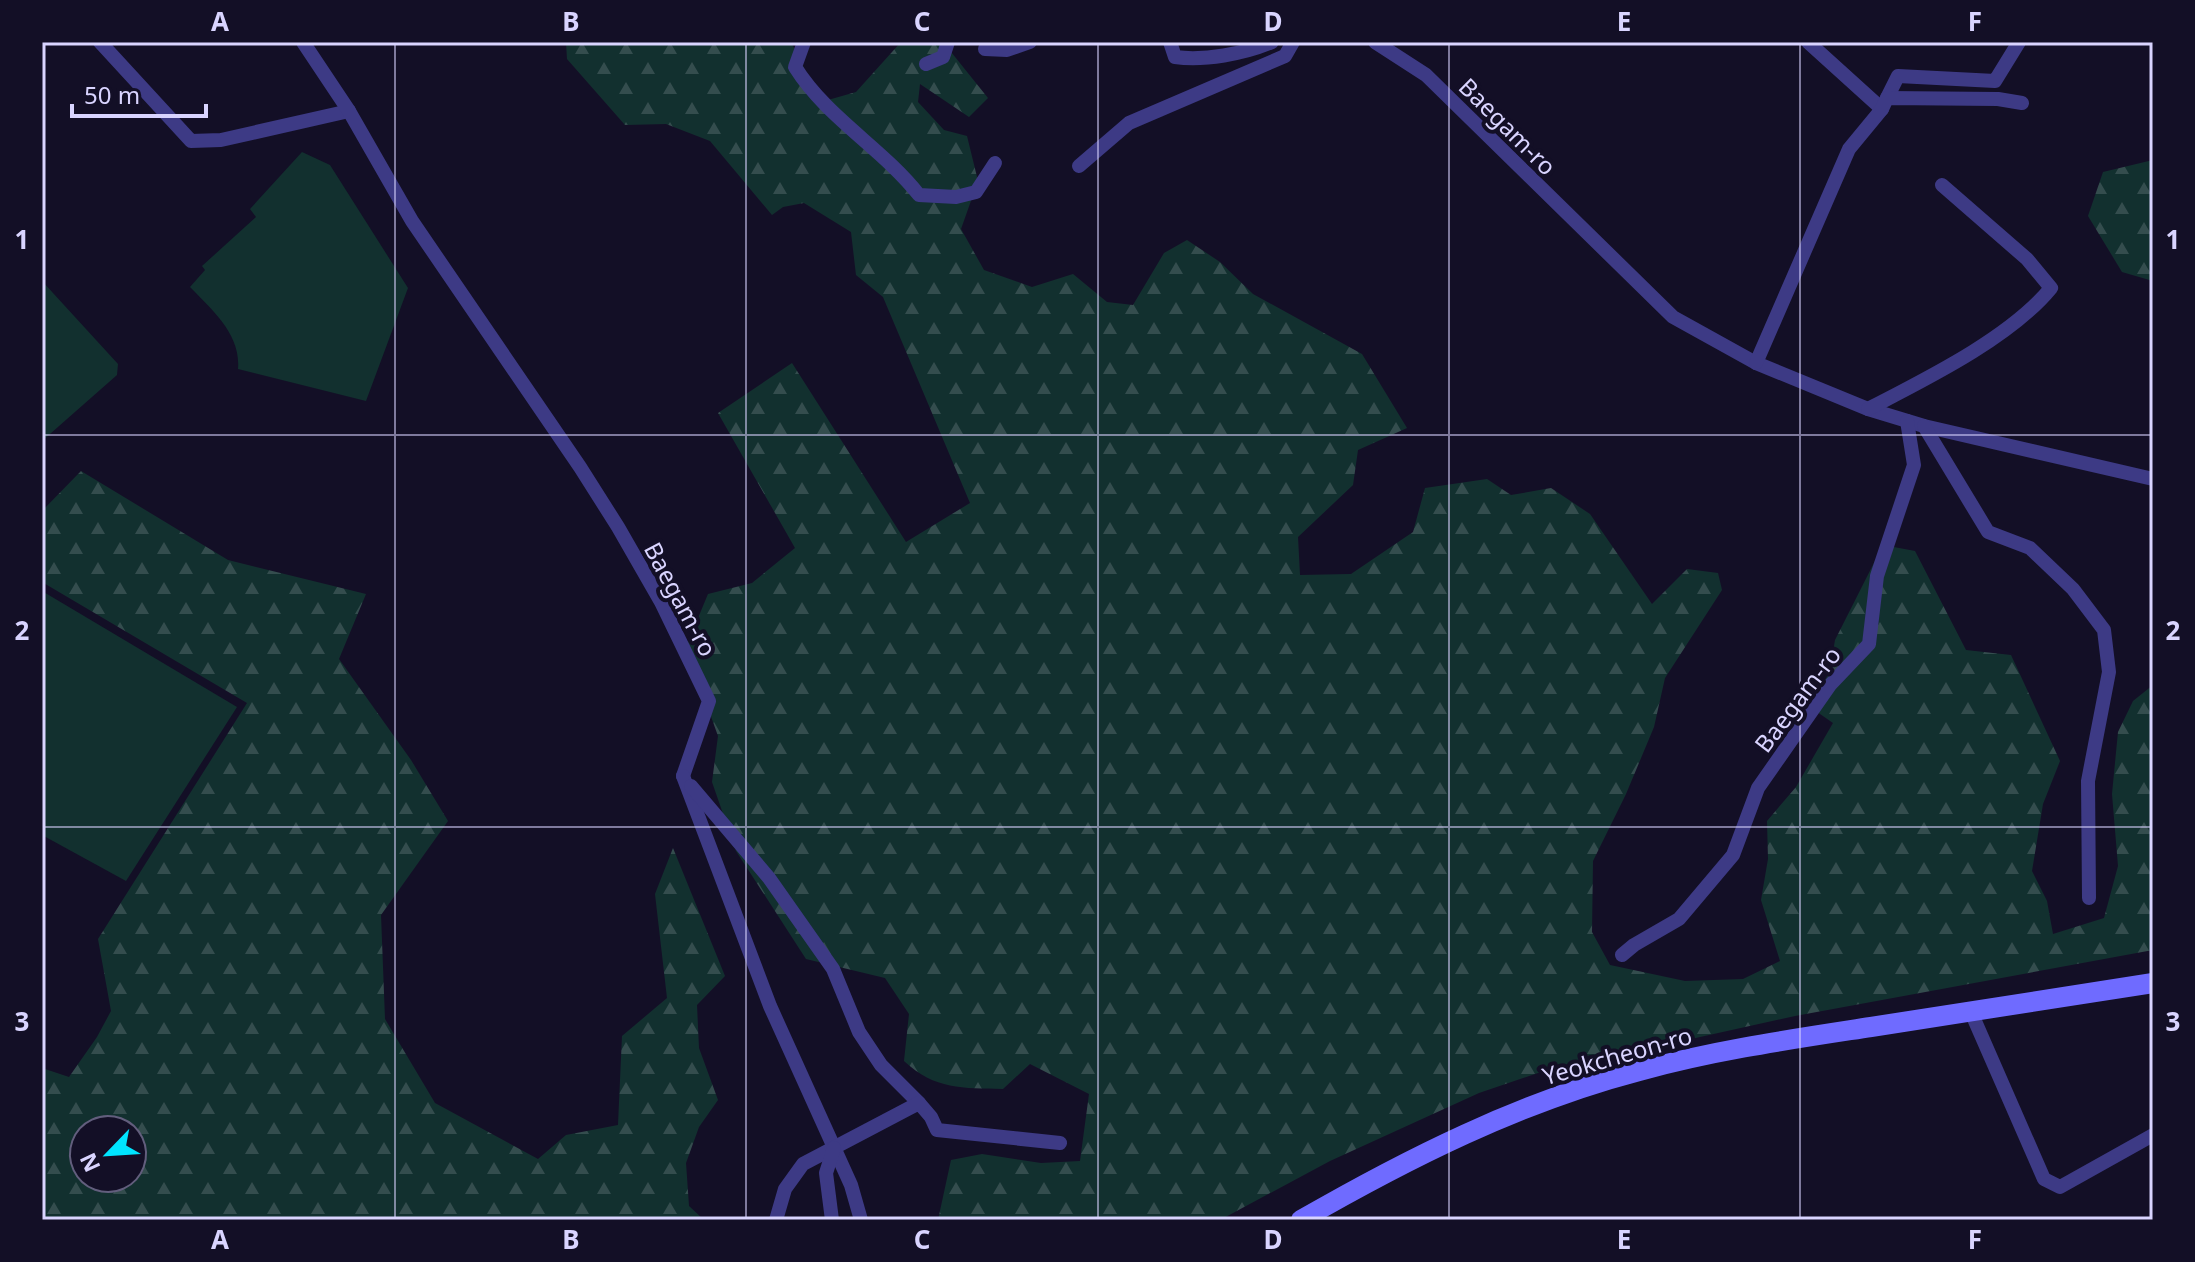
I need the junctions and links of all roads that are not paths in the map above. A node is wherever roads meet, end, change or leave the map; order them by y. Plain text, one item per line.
1 (100, 42) edge
2 (303, 42) edge
3 (804, 42) edge
4 (948, 42) edge
5 (1030, 42) edge
6 (1170, 42) edge
7 (1272, 42) edge
8 (1293, 42) edge
9 (1375, 42) edge
10 (1808, 42) edge
11 (2019, 42) edge
12 (985, 49) dead end
13 (926, 64) dead end
14 (2022, 103) dead end
15 (1884, 104) junction
16 (349, 111) junction
17 (995, 163) dead end
18 (1079, 166) dead end
19 (1942, 185) dead end
20 (1756, 363) junction
21 (1868, 409) junction
22 (1907, 421) junction
23 (1924, 426) junction
24 (2153, 479) edge
25 (683, 776) junction
26 (2089, 898) dead end
27 (1622, 955) dead end
28 (2153, 983) edge
29 (1971, 1012) junction
30 (919, 1103) junction
31 (2153, 1135) edge
32 (1060, 1143) dead end
33 (834, 1148) junction
34 (776, 1220) edge
35 (832, 1220) edge
36 (861, 1220) edge
37 (1301, 1220) edge

1 - 16 street
2 - 16 street, Baegam-ro
3 - 17 street
4 - 13 street
5 - 12 street
6 - 7 street
8 - 18 street
9 - 20 street, Baegam-ro
10 - 15 street
11 - 15 street
14 - 15 street
15 - 20 street
16 - 25 street, Baegam-ro
19 - 21 street
20 - 21 street, Baegam-ro
21 - 22 street, Baegam-ro
22 - 23 street, Baegam-ro
22 - 27 street, Baegam-ro
23 - 24 street, Baegam-ro
23 - 26 street
25 - 30 street
25 - 33 street
28 - 29 street, Yeokcheon-ro
29 - 31 street
29 - 37 street, Yeokcheon-ro
30 - 32 street
30 - 33 street
33 - 34 street
33 - 35 street
33 - 36 street

